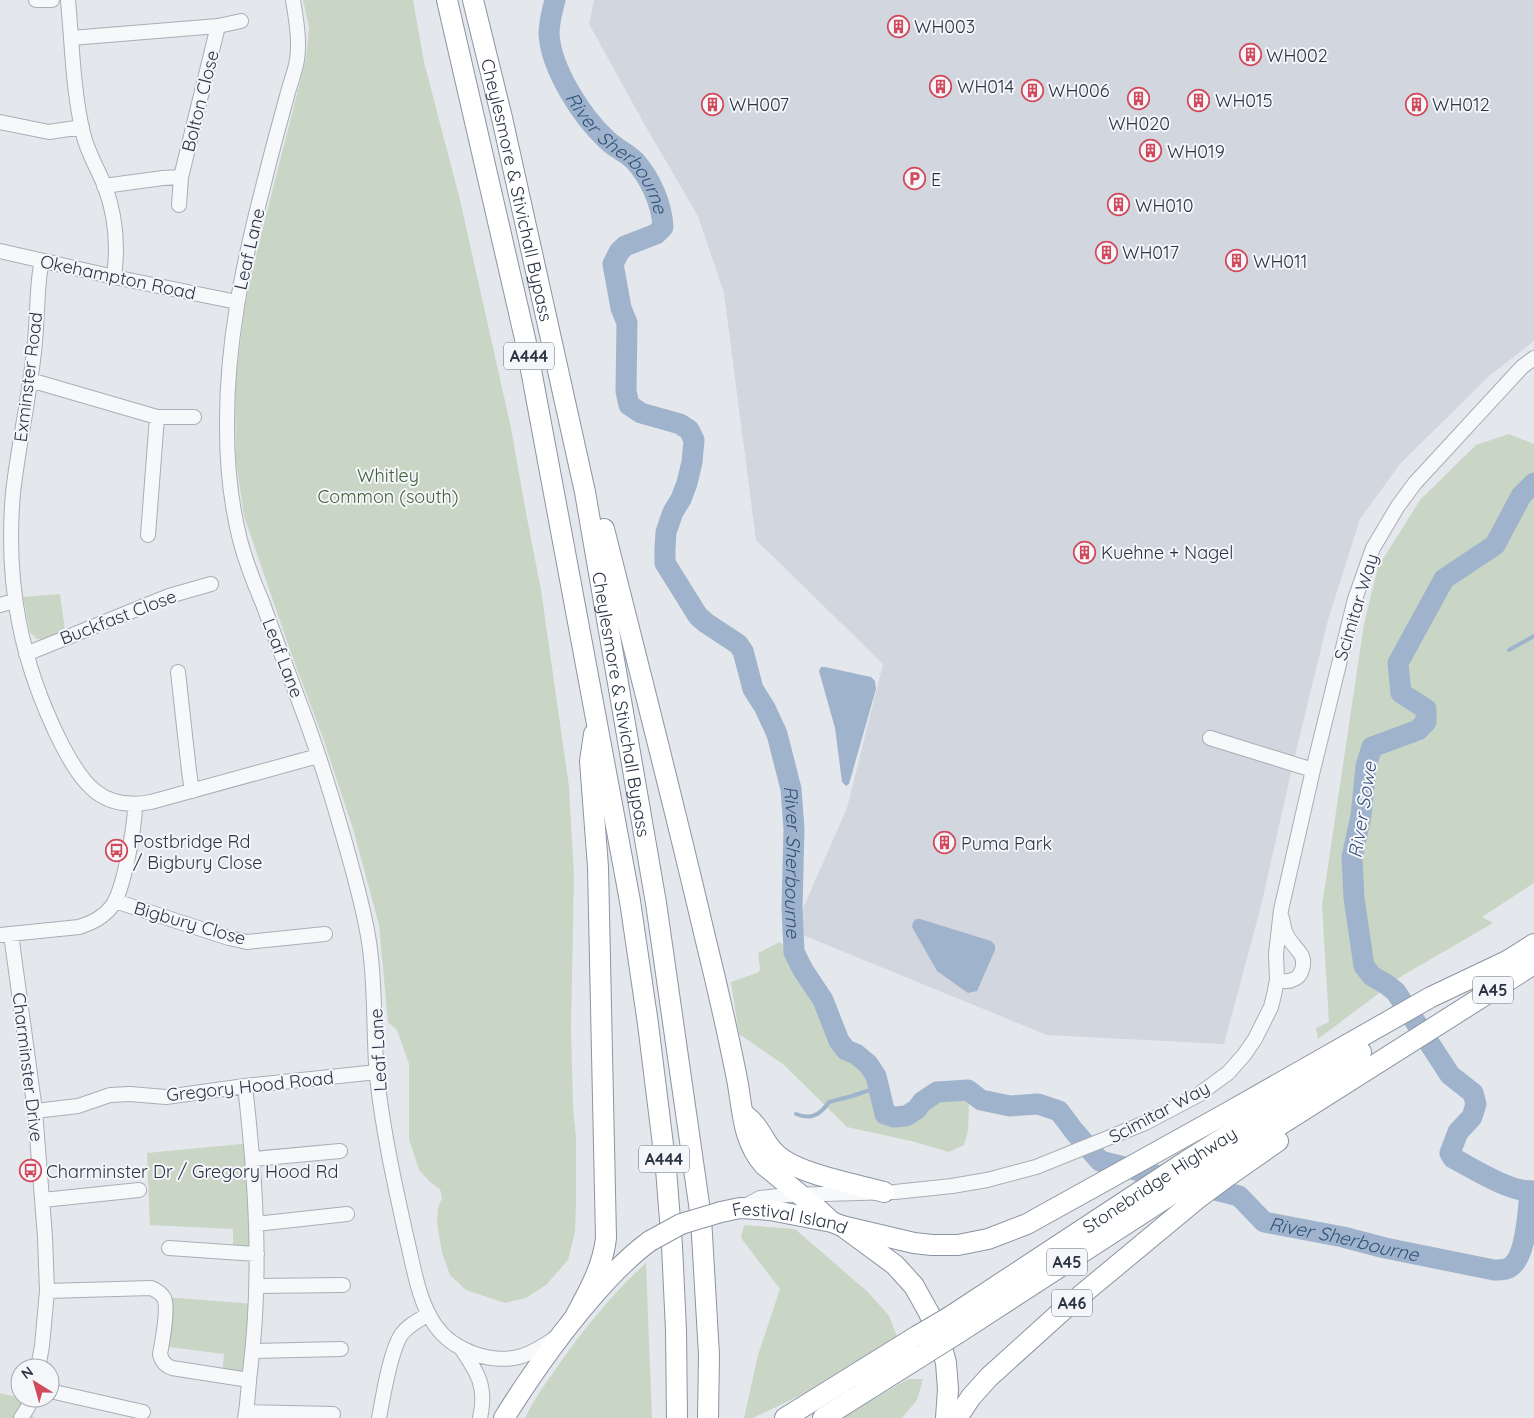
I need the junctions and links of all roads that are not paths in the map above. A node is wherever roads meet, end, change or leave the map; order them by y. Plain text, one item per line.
1 (36, 0) edge
2 (52, 0) edge
3 (68, 0) edge
4 (293, 0) edge
5 (447, 0) edge
6 (473, 0) edge
7 (241, 21) dead end
8 (218, 26) junction
9 (72, 38) junction
10 (0, 122) edge
11 (82, 127) junction
12 (181, 177) junction
13 (104, 186) junction
14 (178, 205) dead end
15 (0, 251) edge
16 (42, 261) junction
17 (114, 277) junction
18 (237, 302) junction
19 (1534, 358) edge
20 (30, 380) junction
21 (157, 417) junction
22 (194, 417) dead end
23 (7, 491) edge
24 (585, 492) junction
25 (148, 535) dead end
26 (211, 584) dead end
27 (14, 600) junction
28 (0, 605) edge
29 (26, 654) junction
30 (178, 672) dead end
31 (596, 714) junction
32 (1210, 738) dead end
33 (318, 756) junction
34 (1313, 770) junction
35 (192, 791) junction
36 (135, 804) junction
37 (115, 901) junction
38 (1281, 910) junction
39 (6, 934) edge
40 (325, 934) dead end
41 (1534, 944) edge
42 (1534, 964) edge
43 (1277, 980) junction
44 (1440, 1006) junction
45 (1396, 1040) junction
46 (377, 1072) junction
47 (245, 1086) junction
48 (35, 1112) junction
49 (742, 1112) junction
50 (340, 1151) dead end
51 (253, 1159) junction
52 (1220, 1172) junction
53 (139, 1190) dead end
54 (884, 1192) junction
55 (800, 1194) junction
56 (43, 1200) junction
57 (731, 1210) junction
58 (347, 1214) dead end
59 (256, 1224) junction
60 (837, 1224) junction
61 (170, 1248) dead end
62 (257, 1254) junction
63 (343, 1285) dead end
64 (257, 1286) junction
65 (47, 1291) junction
66 (429, 1314) junction
67 (576, 1316) junction
68 (954, 1324) junction
69 (562, 1334) junction
70 (920, 1346) junction
71 (461, 1348) junction
72 (341, 1349) dead end
73 (252, 1351) junction
74 (40, 1358) edge
75 (249, 1380) junction
76 (60, 1393) edge
77 (143, 1412) dead end
78 (333, 1414) dead end
79 (245, 1415) edge
80 (21, 1418) edge
81 (33, 1418) edge
82 (379, 1418) edge
83 (480, 1418) edge
84 (504, 1418) edge
85 (677, 1418) edge
86 (708, 1418) edge
87 (785, 1418) edge
88 (823, 1418) edge
89 (946, 1418) edge
90 (958, 1418) edge

1 - 2 street
3 - 9 street
4 - 18 street, Leaf Lane
5 - 31 highway, Cheylesmore & Stivichall Bypass / A444
6 - 24 highway, Cheylesmore & Stivichall Bypass / A444
7 - 8 street, Bolton Close
8 - 9 street, Bolton Close
8 - 12 street, Bolton Close
9 - 11 street
10 - 11 street
11 - 13 street
12 - 13 street
12 - 14 street, Bolton Close
13 - 17 street
15 - 16 street, Okehampton Road
16 - 17 street, Okehampton Road
16 - 20 street, Exminster Road
17 - 18 street, Okehampton Road
18 - 33 street, Leaf Lane
19 - 34 street, Scimitar Way
20 - 21 street
20 - 23 street, Exminster Road
21 - 22 street
21 - 25 street
23 - 27 street, Exminster Road
24 - 49 highway
24 - 86 highway, Cheylesmore & Stivichall Bypass / A444
26 - 29 street, Buckfast Close
27 - 28 street
27 - 29 street, Exminster Road
29 - 36 street, Exminster Road
30 - 35 street
31 - 67 highway
31 - 85 highway, Cheylesmore & Stivichall Bypass / A444
32 - 34 street
33 - 35 street, Exminster Road
33 - 46 street, Leaf Lane
34 - 38 street, Scimitar Way
35 - 36 street, Exminster Road
36 - 37 street
37 - 39 street
37 - 40 street, Bigbury Close
38 - 43 street, Scimitar Way
38 - 43 street, Scimitar Way
39 - 48 street, Charminster Drive
41 - 44 highway, Stonebridge Highway / A45
42 - 44 highway, Stonebridge Highway / A45
43 - 54 street, Scimitar Way
44 - 45 highway, Stonebridge Highway / A45
44 - 45 highway
45 - 52 highway, Stonebridge Highway / A45
45 - 60 highway
45 - 68 highway, Stonebridge Highway / A45
46 - 47 street, Gregory Hood Road
46 - 66 street, Leaf Lane
47 - 48 street, Gregory Hood Road
47 - 51 street
48 - 56 street, Charminster Drive
49 - 54 highway
49 - 55 highway
50 - 51 street
51 - 59 street
52 - 68 highway, Stonebridge Highway / A45
52 - 90 highway, A46
53 - 56 street
54 - 55 street, Scimitar Way
55 - 57 street, Scimitar Way
55 - 60 highway
56 - 65 street, Charminster Drive
57 - 60 highway, Festival Island
57 - 67 highway, Festival Island, bridge
58 - 59 street
59 - 62 street
60 - 89 highway, Festival Island
61 - 62 street
62 - 64 street
63 - 64 street
64 - 73 street
65 - 74 street, Charminster Drive
65 - 75 street
66 - 71 street, Leaf Lane
66 - 82 street
67 - 69 highway, Festival Island
68 - 70 highway, Stonebridge Highway / A45, bridge
69 - 71 street, Leaf Lane
69 - 84 highway, Festival Island
70 - 87 highway, Stonebridge Highway / A45
70 - 88 highway, Stonebridge Highway / A45
71 - 83 street, Leaf Lane
72 - 73 street
73 - 75 street
75 - 79 street
76 - 77 street
78 - 79 street
80 - 81 street

